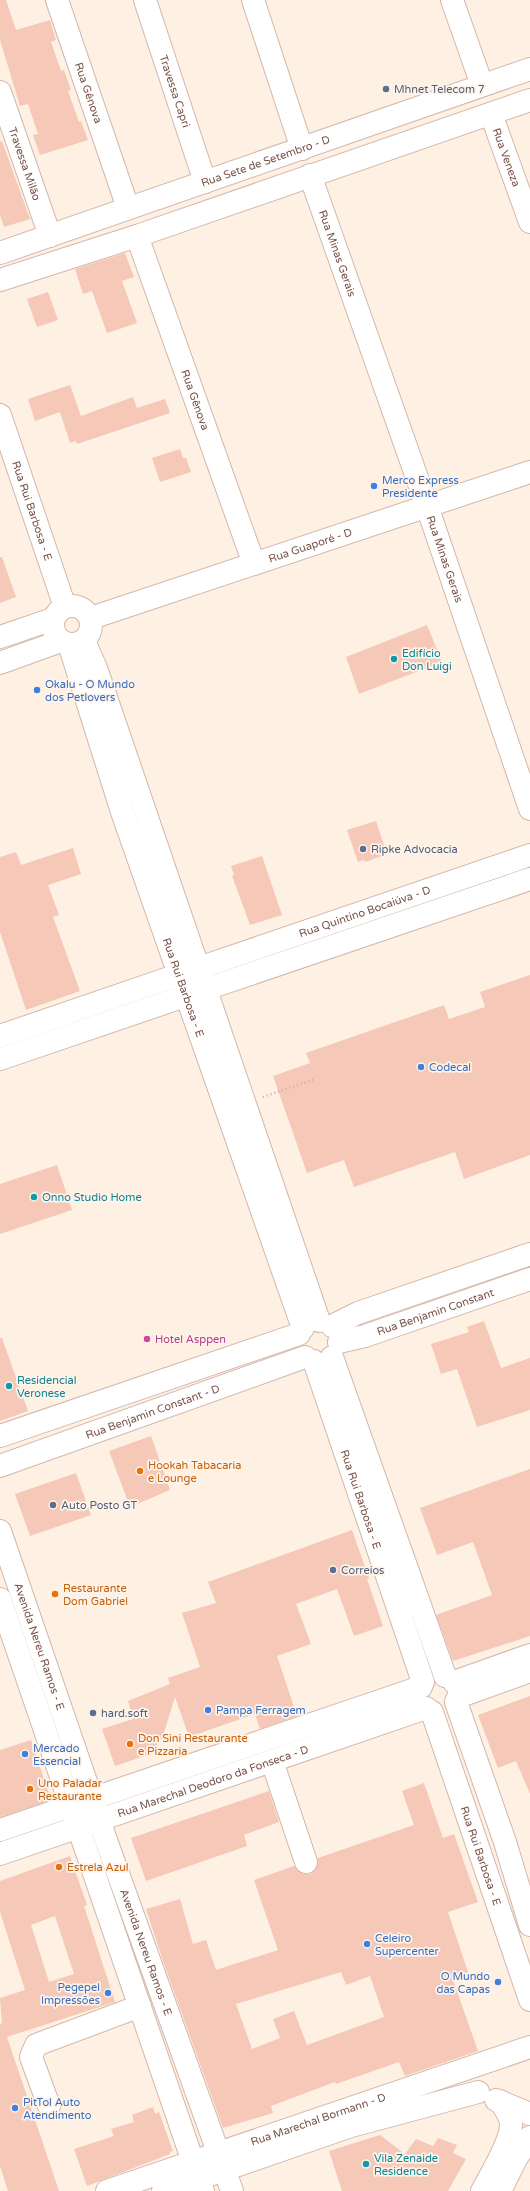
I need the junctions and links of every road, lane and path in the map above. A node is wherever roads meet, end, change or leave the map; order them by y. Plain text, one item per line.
1 (57, 0) edge
2 (145, 0) edge
3 (253, 0) edge
4 (452, 0) edge
5 (530, 69) edge
6 (482, 85) junction
7 (0, 92) edge
8 (530, 100) edge
9 (491, 114) junction
10 (302, 150) junction
11 (310, 175) junction
12 (205, 182) junction
13 (128, 208) junction
14 (530, 222) edge
15 (50, 236) junction
16 (137, 236) junction
17 (0, 253) edge
18 (0, 280) edge
19 (0, 415) edge
20 (530, 472) edge
21 (427, 506) junction
22 (254, 564) junction
23 (59, 613) junction
24 (91, 618) junction
25 (10, 634) edge
26 (71, 642) junction
27 (0, 663) edge
28 (530, 809) edge
29 (530, 855) edge
30 (530, 879) edge
31 (433, 887) junction
32 (441, 909) junction
33 (199, 968) junction
34 (178, 975) junction
35 (206, 989) junction
36 (185, 996) junction
37 (0, 1036) edge
38 (0, 1059) edge
39 (315, 1079) dead end
40 (245, 1103) junction
41 (530, 1254) edge
42 (488, 1268) junction
43 (530, 1279) edge
44 (496, 1291) junction
45 (318, 1341) junction
46 (9, 1433) edge
47 (27, 1456) junction
48 (0, 1466) edge
49 (0, 1531) edge
50 (0, 1599) edge
51 (530, 1655) edge
52 (530, 1672) edge
53 (422, 1685) junction
54 (453, 1689) junction
55 (429, 1710) junction
56 (272, 1761) junction
57 (92, 1798) junction
58 (71, 1805) junction
59 (99, 1820) junction
60 (78, 1827) junction
61 (0, 1830) edge
62 (0, 1854) edge
63 (306, 1862) dead end
64 (530, 1925) edge
65 (530, 2000) edge
66 (140, 2006) junction
67 (530, 2047) edge
68 (469, 2067) junction
69 (478, 2092) junction
70 (500, 2101) junction
71 (49, 2106) dead end
72 (530, 2114) edge
73 (530, 2137) edge
74 (220, 2162) junction
75 (198, 2177) edge
76 (107, 2191) edge
77 (163, 2191) edge
78 (232, 2191) edge
79 (482, 2191) edge
80 (500, 2191) edge

1 - 13 street, Rua Gênova
2 - 12 street, Travessa Capri
3 - 10 street
4 - 6 street
5 - 6 street, Rua Sete de Setembro - D
6 - 10 street, Rua Sete de Setembro - D
7 - 15 street, Travessa Milão
8 - 9 street
9 - 11 street
9 - 14 street, Rua Veneza
10 - 12 street, Rua Sete de Setembro - D
11 - 16 street
11 - 21 street, Rua Minas Gerais
12 - 13 street, Rua Sete de Setembro - D
13 - 15 street, Rua Sete de Setembro - D
15 - 17 street, Rua Sete de Setembro - D
16 - 18 street
16 - 22 street, Rua Gênova
19 - 23 street, Rua Rui Barbosa - E
20 - 21 street, Rua Guaporé - D
21 - 22 street, Rua Guaporé - D
21 - 28 street, Rua Minas Gerais
22 - 24 street, Rua Guaporé - D
23 - 24 street
23 - 25 street
23 - 26 street
24 - 26 street
26 - 27 street
26 - 33 street, Rua Rui Barbosa - E
26 - 34 street, Rua Rui Barbosa - E
29 - 31 street, Rua Quintino Bocaiúva - D
30 - 32 street, Rua Quintino Bocaiúva - D
31 - 32 street
31 - 33 street, Rua Quintino Bocaiúva - D
32 - 35 street, Rua Quintino Bocaiúva - D
33 - 35 street, Rua Rui Barbosa - E
34 - 36 street, Rua Rui Barbosa - E
34 - 37 street
35 - 40 street, Rua Rui Barbosa - E
36 - 38 street
36 - 45 street, Rua Rui Barbosa - E
39 - 40 path
40 - 45 street, Rua Rui Barbosa - E
41 - 42 street, Rua Benjamin Constant - D
42 - 44 street
42 - 45 street, Rua Benjamin Constant - D
43 - 44 street, Rua Benjamin Constant
44 - 45 street, Rua Benjamin Constant
45 - 46 street, Rua Benjamin Constant - D
45 - 47 street, Rua Benjamin Constant - D
45 - 53 street, Rua Rui Barbosa - E
45 - 54 street, Rua Rui Barbosa - E
46 - 47 street
47 - 48 street, Rua Benjamin Constant - D
49 - 57 street, Avenida Nereu Ramos - E
50 - 58 street, Avenida Nereu Ramos - E
51 - 54 street
52 - 54 street
53 - 54 street
53 - 55 street
53 - 57 street, Rua Marechal Deodoro da Fonseca - D
54 - 55 street
54 - 64 street, Rua Rui Barbosa - E
55 - 56 street, Rua Marechal Deodoro da Fonseca - D
55 - 65 street, Rua Rui Barbosa - E
56 - 59 street, Rua Marechal Deodoro da Fonseca - D
56 - 63 street
57 - 58 street, Rua Marechal Deodoro da Fonseca - D
57 - 59 street, Avenida Nereu Ramos - E
58 - 60 street, Avenida Nereu Ramos - E
58 - 61 street, Rua Marechal Deodoro da Fonseca - D
59 - 60 street, Rua Marechal Deodoro da Fonseca - D
59 - 74 street, Avenida Nereu Ramos - E
60 - 62 street, Rua Marechal Deodoro da Fonseca - D
60 - 66 street, Avenida Nereu Ramos - E
66 - 71 street
66 - 75 street, Avenida Nereu Ramos - E
67 - 68 street, Rua Marechal Bormann - D
68 - 69 street
68 - 74 street, Rua Marechal Bormann - D
69 - 70 street
69 - 74 street, Rua Marechal Bormann - D
70 - 72 street
70 - 79 street
73 - 80 street
74 - 75 street, Rua Marechal Bormann - D
74 - 78 street, Avenida Nereu Ramos - E
75 - 76 street, Rua Marechal Bormann - D
75 - 77 street, Rua Marechal Bormann - D

